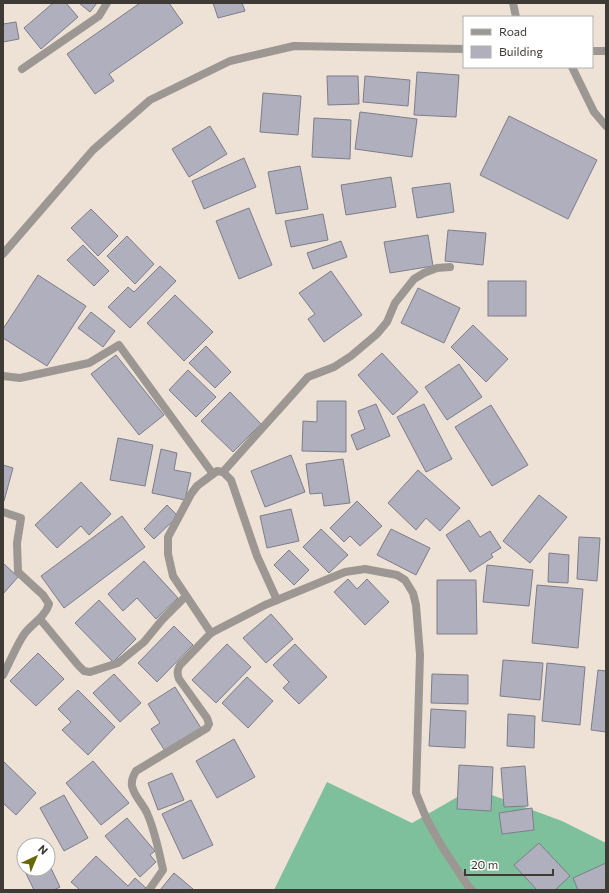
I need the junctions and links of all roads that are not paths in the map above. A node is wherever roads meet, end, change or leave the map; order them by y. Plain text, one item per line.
1 (107, 3) edge
2 (513, 3) edge
3 (516, 16) edge
4 (463, 49) edge
5 (593, 51) edge
6 (606, 51) edge
7 (572, 68) edge
8 (22, 69) dead end
9 (606, 126) edge
10 (3, 254) edge
11 (450, 267) dead end
12 (3, 376) edge
13 (223, 472) junction
14 (213, 474) junction
15 (3, 512) edge
16 (186, 596) junction
17 (277, 600) junction
18 (40, 619) junction
19 (211, 633) junction
20 (3, 675) edge
21 (149, 890) edge
22 (472, 890) edge

1 - 8 street
2 - 3 street
4 - 10 street
5 - 6 street
7 - 9 street
11 - 13 street
12 - 14 street
13 - 14 street
13 - 17 street
14 - 16 street
15 - 18 street
16 - 18 street
16 - 19 street
17 - 19 street
17 - 22 street
18 - 20 street
19 - 21 street

